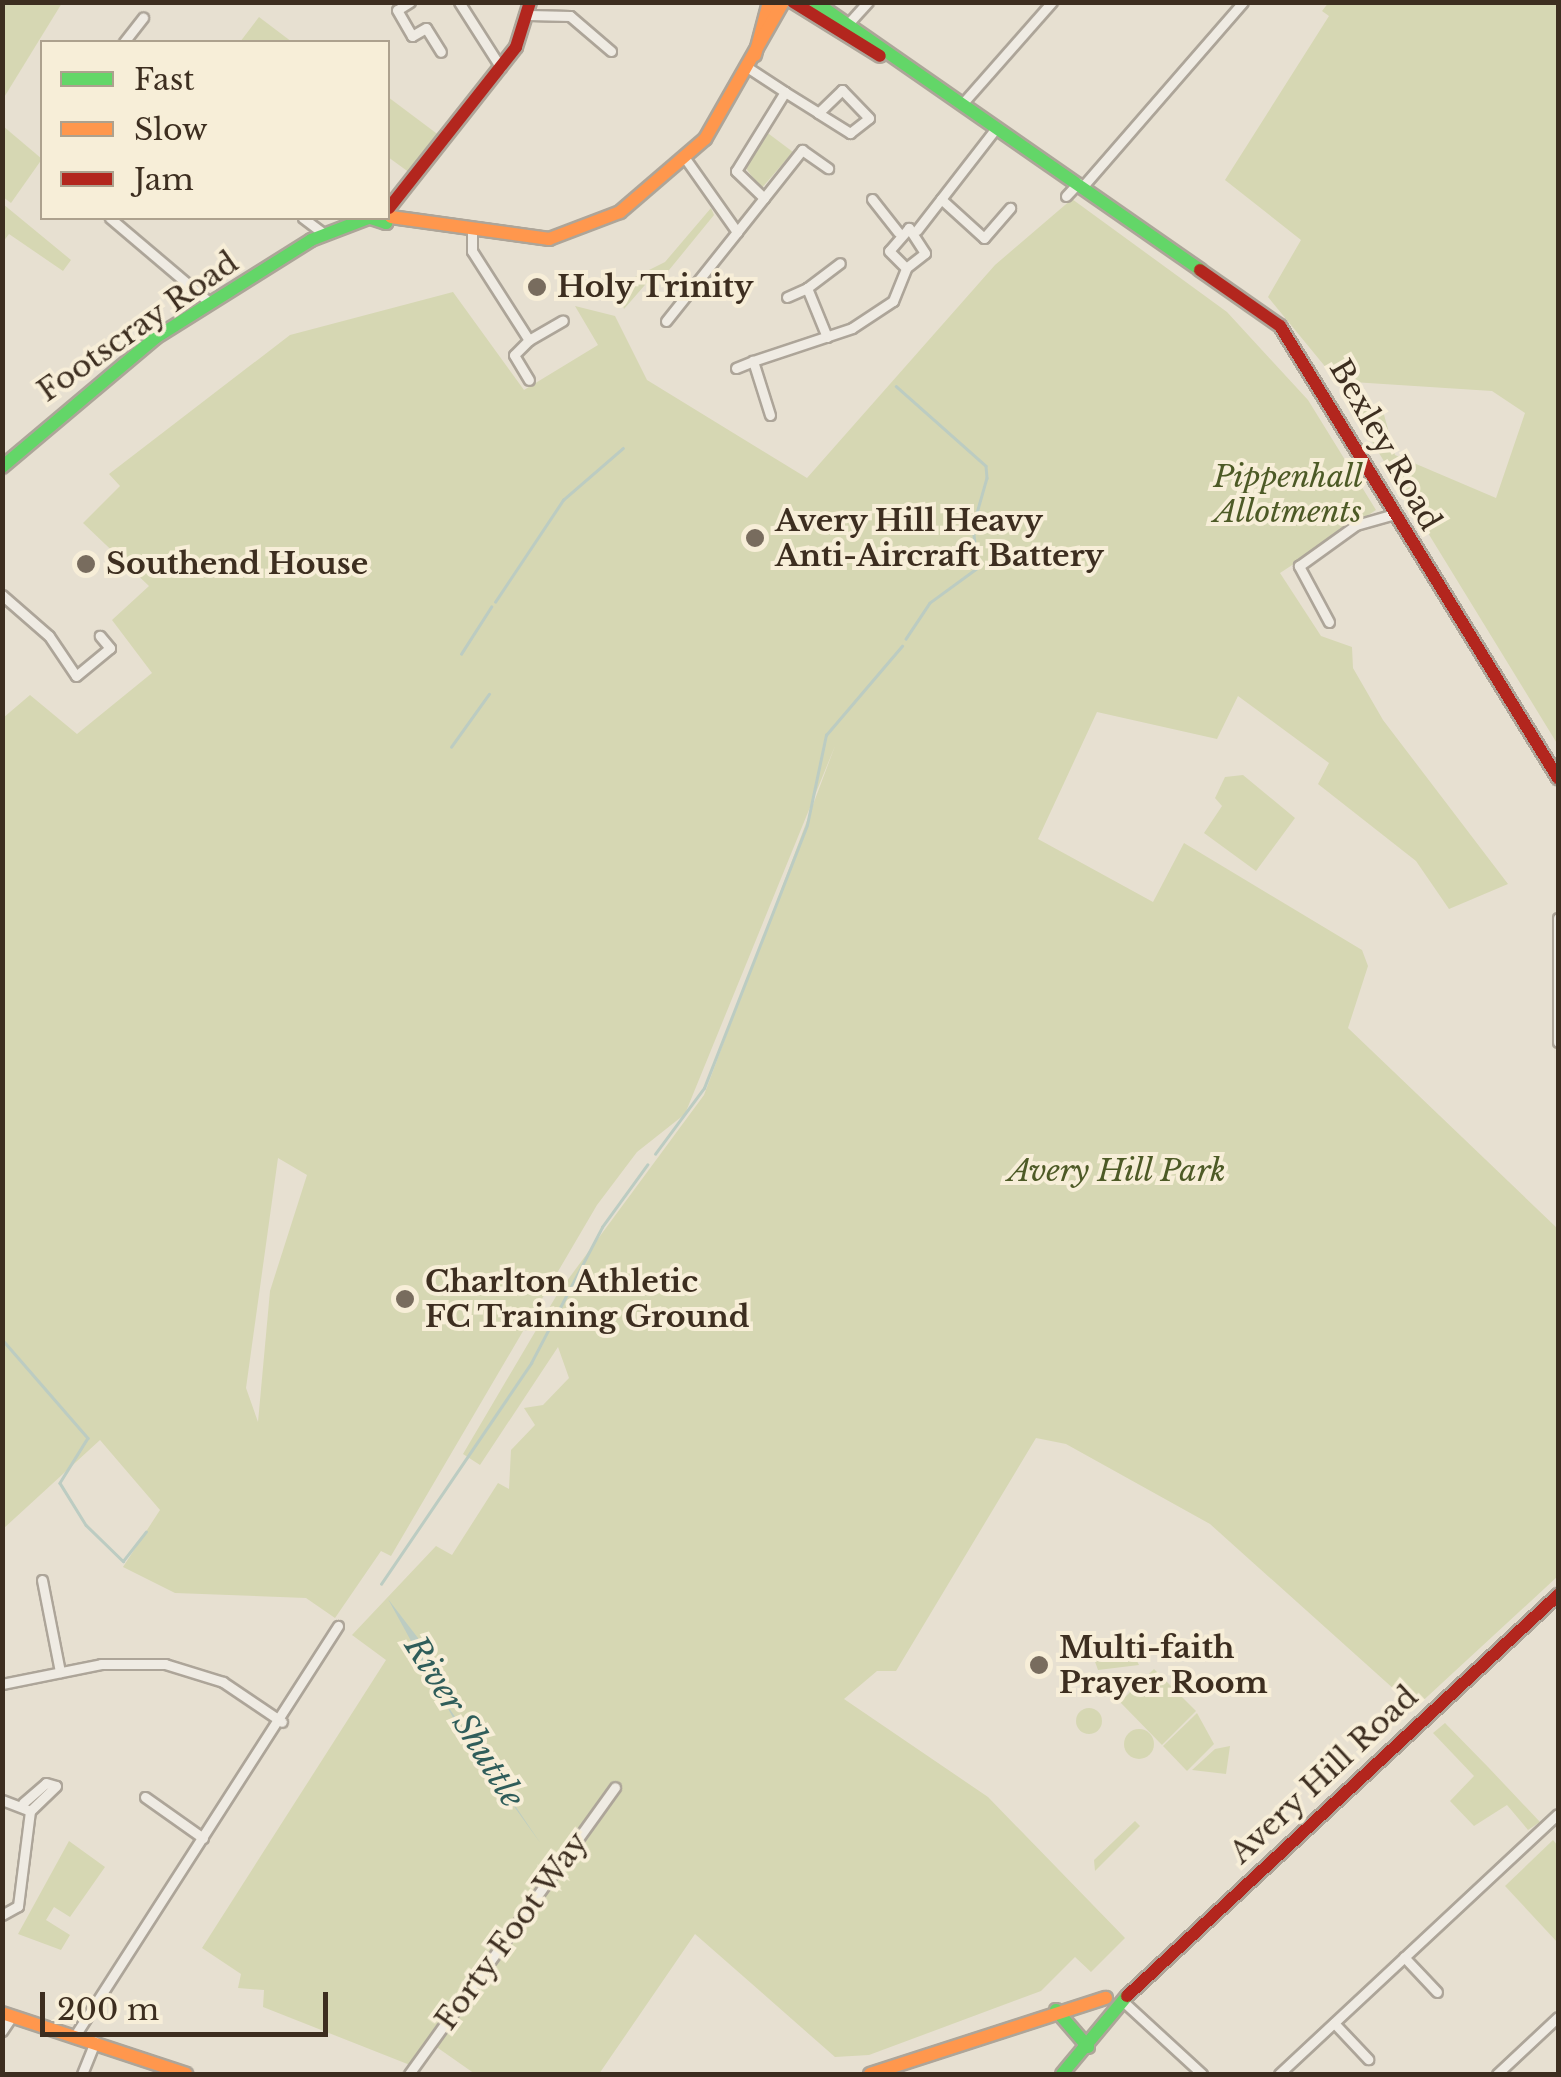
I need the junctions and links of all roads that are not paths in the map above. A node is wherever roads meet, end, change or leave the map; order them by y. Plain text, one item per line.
1 (410, 2) edge
2 (460, 2) edge
3 (769, 2) edge
4 (783, 2) edge
5 (793, 2) edge
6 (815, 2) edge
7 (868, 2) edge
8 (1052, 2) edge
9 (1244, 2) edge
10 (530, 9) edge
11 (142, 18) dead end
12 (847, 25) junction
13 (126, 40) edge
14 (611, 51) dead end
15 (440, 52) dead end
16 (753, 62) junction
17 (903, 66) junction
18 (502, 68) junction
19 (785, 92) junction
20 (962, 104) junction
21 (818, 113) junction
22 (997, 127) junction
23 (687, 161) junction
24 (828, 168) dead end
25 (1082, 183) junction
26 (1066, 196) dead end
27 (764, 198) junction
28 (872, 198) dead end
29 (941, 199) junction
30 (1010, 208) dead end
31 (390, 209) edge
32 (390, 210) edge
33 (112, 220) edge
34 (306, 220) edge
35 (363, 220) edge
36 (472, 230) junction
37 (917, 230) junction
38 (738, 232) junction
39 (898, 232) junction
40 (324, 234) junction
41 (840, 263) dead end
42 (906, 268) junction
43 (807, 288) junction
44 (787, 298) dead end
45 (210, 302) junction
46 (563, 320) dead end
47 (666, 321) dead end
48 (827, 337) junction
49 (529, 340) junction
50 (753, 362) junction
51 (736, 368) dead end
52 (529, 380) dead end
53 (770, 416) dead end
54 (2, 467) edge
55 (1392, 515) junction
56 (2, 595) edge
57 (1329, 622) dead end
58 (100, 636) dead end
59 (1558, 778) edge
60 (1558, 918) edge
61 (1558, 1042) edge
62 (42, 1580) dead end
63 (1558, 1595) edge
64 (338, 1626) dead end
65 (60, 1672) junction
66 (2, 1684) edge
67 (282, 1722) junction
68 (616, 1787) dead end
69 (145, 1797) dead end
70 (2, 1800) edge
71 (1558, 1814) edge
72 (203, 1838) junction
73 (2, 1915) edge
74 (1404, 1957) junction
75 (1437, 1992) dead end
76 (1106, 1998) junction
77 (1123, 2004) junction
78 (1056, 2010) junction
79 (7, 2014) edge
80 (1557, 2022) edge
81 (1334, 2023) junction
82 (2, 2031) edge
83 (76, 2034) junction
84 (95, 2041) junction
85 (1088, 2047) junction
86 (1368, 2059) dead end
87 (82, 2074) edge
88 (186, 2074) edge
89 (409, 2074) edge
90 (870, 2074) edge
91 (1062, 2074) edge
92 (1202, 2074) edge
93 (1279, 2074) edge
94 (1497, 2074) edge

1 - 15 street
2 - 18 street
3 - 16 main road
4 - 16 main road
5 - 17 main road, Bexley Road
6 - 12 main road, Bexley Road
7 - 12 street
8 - 20 street
9 - 25 street
10 - 14 street
10 - 18 main road
11 - 13 street
12 - 17 main road, Bexley Road
16 - 19 street
16 - 23 main road
17 - 20 main road, Bexley Road
18 - 31 main road
19 - 21 street
19 - 27 street
20 - 22 main road, Bexley Road
21 - 21 street
22 - 25 main road, Bexley Road
22 - 29 street
23 - 36 main road
23 - 38 street
24 - 27 street
25 - 26 street
25 - 55 main road, Bexley Road
27 - 38 street
28 - 39 street
29 - 30 street
29 - 37 street
32 - 36 main road
33 - 45 street
34 - 40 street
35 - 40 main road, Footscray Road
36 - 49 street
37 - 39 street
37 - 42 street
38 - 47 street
39 - 42 street
40 - 45 main road, Footscray Road
41 - 43 street
42 - 48 street
43 - 44 street
43 - 48 street
45 - 54 main road, Footscray Road
46 - 49 street
48 - 50 street
49 - 52 street
50 - 51 street
50 - 53 street
55 - 57 street
55 - 59 main road, Bexley Road
56 - 58 street
60 - 61 street
62 - 65 street
63 - 77 main road, Avery Hill Road
64 - 67 street
65 - 66 street
65 - 67 street
67 - 72 street
68 - 89 street, Forty Foot Way
69 - 72 street
70 - 73 street
71 - 74 street
72 - 83 street
74 - 75 street
74 - 81 street
76 - 77 main road
76 - 77 main road
76 - 78 main road
77 - 85 main road, Avery Hill Road
77 - 92 street
78 - 85 main road
78 - 90 main road
79 - 82 street
79 - 83 main road
80 - 94 street
81 - 86 street
81 - 93 street
83 - 84 main road
84 - 87 street
84 - 88 main road
85 - 91 main road, Avery Hill Road

